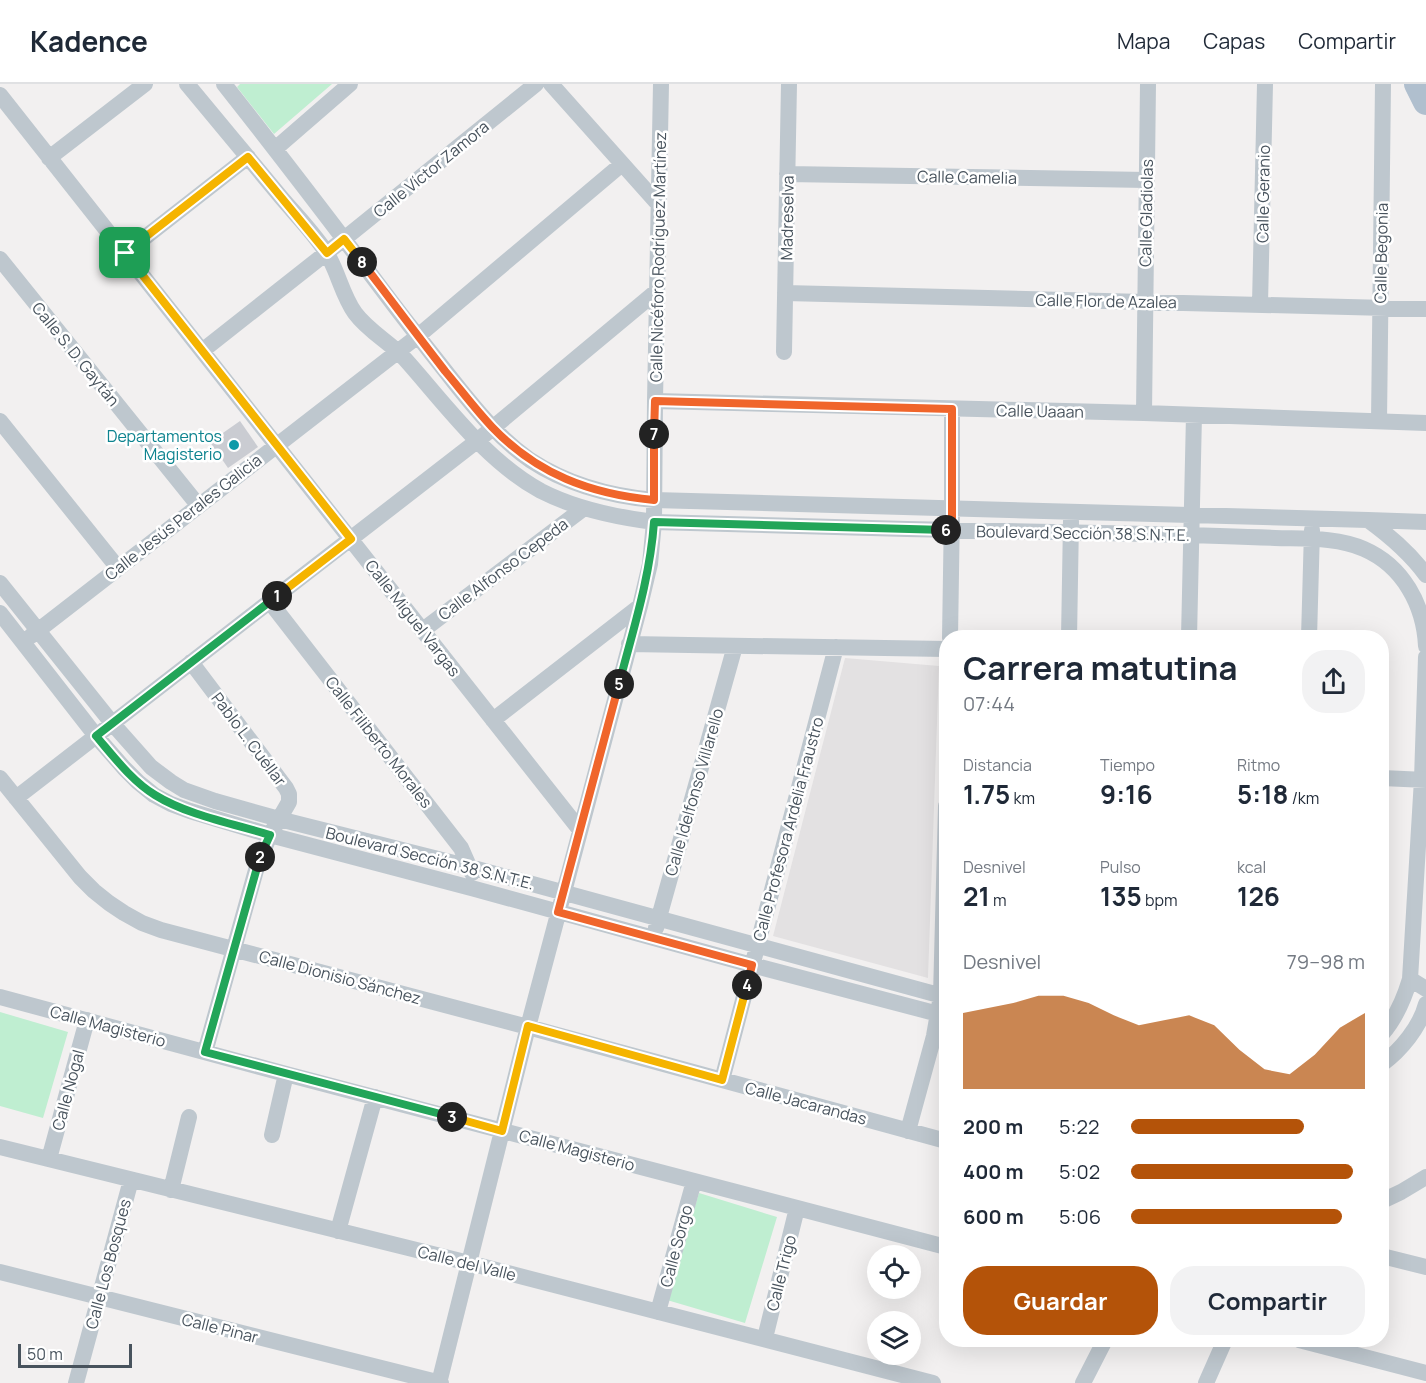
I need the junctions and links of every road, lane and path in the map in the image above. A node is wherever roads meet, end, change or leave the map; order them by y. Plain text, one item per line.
1 (5, 84) edge
2 (145, 84) edge
3 (188, 84) edge
4 (350, 84) edge
5 (536, 84) edge
6 (551, 84) edge
7 (661, 84) edge
8 (789, 84) edge
9 (1148, 84) edge
10 (1265, 84) edge
11 (1383, 84) edge
12 (1417, 84) edge
13 (227, 85) edge
14 (0, 94) edge
15 (1426, 102) edge
16 (275, 149) junction
17 (248, 157) junction
18 (49, 158) junction
19 (622, 164) junction
20 (787, 174) junction
21 (1147, 180) junction
22 (658, 205) junction
23 (344, 239) junction
24 (125, 253) junction
25 (327, 253) junction
26 (0, 259) edge
27 (657, 291) junction
28 (785, 293) junction
29 (1145, 301) junction
30 (1260, 304) junction
31 (1381, 307) junction
32 (1426, 309) edge
33 (418, 336) junction
34 (202, 351) junction
35 (398, 351) junction
36 (784, 352) dead end
37 (655, 401) junction
38 (952, 409) junction
39 (1144, 413) junction
40 (1194, 415) junction
41 (0, 421) edge
42 (1379, 421) junction
43 (1426, 423) edge
44 (493, 428) junction
45 (477, 441) junction
46 (276, 445) junction
47 (654, 500) junction
48 (198, 506) junction
49 (584, 508) junction
50 (952, 509) junction
51 (1071, 512) junction
52 (1192, 514) junction
53 (1312, 518) junction
54 (1368, 520) junction
55 (654, 522) junction
56 (1426, 522) edge
57 (952, 530) junction
58 (1071, 533) junction
59 (1191, 535) junction
60 (351, 539) junction
61 (1311, 539) junction
62 (118, 568) junction
63 (1426, 575) edge
64 (0, 583) edge
65 (270, 602) junction
66 (640, 606) junction
67 (0, 613) edge
68 (38, 630) junction
69 (423, 630) junction
70 (950, 630) edge
71 (1069, 630) edge
72 (1189, 630) edge
73 (1309, 630) edge
74 (23, 642) junction
75 (629, 644) junction
76 (735, 646) junction
77 (1426, 646) edge
78 (836, 647) junction
79 (939, 649) edge
80 (1426, 657) edge
81 (191, 662) junction
82 (493, 720) junction
83 (112, 723) junction
84 (96, 736) junction
85 (0, 778) edge
86 (1389, 778) edge
87 (1424, 779) edge
88 (16, 798) junction
89 (279, 819) junction
90 (580, 830) junction
91 (270, 835) junction
92 (470, 867) junction
93 (475, 889) junction
94 (563, 893) junction
95 (558, 912) junction
96 (658, 919) junction
97 (653, 938) junction
98 (757, 945) junction
99 (233, 949) junction
100 (752, 965) junction
101 (1410, 979) junction
102 (1426, 989) edge
103 (939, 996) edge
104 (0, 997) edge
105 (1426, 1004) edge
106 (939, 1014) edge
107 (87, 1020) junction
108 (939, 1024) edge
109 (1389, 1024) edge
110 (528, 1026) junction
111 (205, 1052) junction
112 (1389, 1058) edge
113 (286, 1074) junction
114 (722, 1080) junction
115 (375, 1097) junction
116 (189, 1117) dead end
117 (502, 1131) junction
118 (908, 1131) junction
119 (272, 1135) dead end
120 (939, 1139) edge
121 (0, 1147) edge
122 (49, 1160) junction
123 (1426, 1177) edge
124 (131, 1180) junction
125 (694, 1181) junction
126 (171, 1190) junction
127 (1389, 1198) edge
128 (797, 1208) junction
129 (338, 1231) junction
130 (939, 1246) edge
131 (1389, 1258) edge
132 (469, 1263) junction
133 (1426, 1267) edge
134 (0, 1272) edge
135 (99, 1297) junction
136 (658, 1312) junction
137 (765, 1338) junction
138 (1101, 1347) edge
139 (1222, 1347) edge
140 (1327, 1347) edge
141 (1426, 1372) edge
142 (76, 1383) edge
143 (440, 1383) edge
144 (933, 1383) edge
145 (1083, 1383) edge
146 (1206, 1383) edge

1 - 14 street
2 - 18 street
3 - 17 street, Boulevard Sección 38 S.N.T.E.
4 - 16 street
5 - 23 street, Calle Víctor Zamora
6 - 19 street
7 - 22 street, Calle Nicéforo Rodríguez Martínez
8 - 20 street, Madreselva
9 - 21 street, Calle Gladiolas
10 - 30 street, Calle Geranio
11 - 31 street, Calle Begonia
12 - 15 main road
13 - 16 street, Boulevard Sección 38 S.N.T.E.
14 - 18 street, Calle Miguel Vargas
16 - 23 street, Boulevard Sección 38 S.N.T.E.
17 - 24 street
17 - 25 street, Boulevard Sección 38 S.N.T.E.
18 - 24 street, Calle Miguel Vargas
19 - 22 street
19 - 33 street, Calle Jesús Perales Galicia
20 - 21 street, Calle Camelia
20 - 28 street, Madreselva
21 - 29 street, Calle Gladiolas
22 - 27 street, Calle Nicéforo Rodríguez Martínez
23 - 25 street, Calle Víctor Zamora
23 - 33 street, Boulevard Sección 38 S.N.T.E.
24 - 34 street, Calle Miguel Vargas
25 - 34 street, Calle Víctor Zamora
25 - 35 street, Boulevard Sección 38 S.N.T.E.
26 - 48 street, Calle S. D. Gaytán
27 - 37 street, Calle Nicéforo Rodríguez Martínez
27 - 44 street
28 - 29 street, Calle Flor de Azalea
28 - 36 street, Madreselva
29 - 30 street, Calle Flor de Azalea
29 - 39 street, Calle Gladiolas
30 - 31 street, Calle Flor de Azalea
31 - 32 street, Calle Flor de Azalea
31 - 42 street, Calle Begonia
33 - 35 street, Calle Jesús Perales Galicia
33 - 44 street, Boulevard Sección 38 S.N.T.E.
34 - 46 street, Calle Miguel Vargas
35 - 45 street, Boulevard Sección 38 S.N.T.E.
35 - 46 street, Calle Jesús Perales Galicia
37 - 38 street, Calle Uaaan
37 - 47 street, Calle Nicéforo Rodríguez Martínez
38 - 39 street, Calle Uaaan
38 - 50 street
39 - 40 street, Calle Uaaan
40 - 42 street, Calle Uaaan
40 - 52 street
41 - 62 street
42 - 43 street, Calle Uaaan
44 - 45 street
44 - 47 street, Boulevard Sección 38 S.N.T.E.
45 - 49 street, Boulevard Sección 38 S.N.T.E.
45 - 60 street
46 - 48 street, Calle Jesús Perales Galicia
46 - 60 street, Calle Miguel Vargas
47 - 50 street, Boulevard Sección 38 S.N.T.E.
47 - 55 street, Calle Nicéforo Rodríguez Martínez
48 - 62 street, Calle Jesús Perales Galicia
49 - 55 street, Boulevard Sección 38 S.N.T.E.
49 - 69 street, Calle Alfonso Cepeda
50 - 51 street, Boulevard Sección 38 S.N.T.E.
50 - 57 street
51 - 52 street, Boulevard Sección 38 S.N.T.E.
51 - 58 street
52 - 53 street, Boulevard Sección 38 S.N.T.E.
52 - 59 street
53 - 54 street, Boulevard Sección 38 S.N.T.E.
53 - 61 street
54 - 56 street, Boulevard Sección 38 S.N.T.E.
54 - 63 street
55 - 57 street, Boulevard Sección 38 S.N.T.E.
55 - 66 street, Calle Nicéforo Rodríguez Martínez
57 - 58 street, Boulevard Sección 38 S.N.T.E.
57 - 70 street
58 - 59 street, Boulevard Sección 38 S.N.T.E.
58 - 71 street
59 - 61 street, Boulevard Sección 38 S.N.T.E.
59 - 72 street
60 - 65 street
60 - 69 street, Calle Miguel Vargas
61 - 73 street
61 - 77 street, Boulevard Sección 38 S.N.T.E.
62 - 68 street, Calle Jesús Perales Galicia
64 - 68 street, Boulevard Sección 38 S.N.T.E.
65 - 81 street
65 - 92 street, Calle Filiberto Morales
66 - 75 street, Calle Nicéforo Rodríguez Martínez
66 - 82 street
67 - 74 street, Boulevard Sección 38 S.N.T.E.
68 - 74 street, Calle Jesús Perales Galicia
68 - 83 street, Boulevard Sección 38 S.N.T.E.
69 - 82 street, Calle Miguel Vargas
74 - 84 street, Boulevard Sección 38 S.N.T.E.
75 - 76 street
75 - 90 street, Calle Nicéforo Rodríguez Martínez
76 - 78 street
76 - 96 street, Calle Idelfonso Villarello
78 - 79 street
78 - 98 street, Calle Profesora Ardelia Fraustro
80 - 87 street
81 - 83 street
81 - 89 street, Pablo L. Cuéllar
82 - 90 street, Calle Miguel Vargas
83 - 84 street
83 - 89 street, Boulevard Sección 38 S.N.T.E.
84 - 88 street
84 - 91 street, Boulevard Sección 38 S.N.T.E.
85 - 88 street, Calle Dionisio Sánchez
86 - 87 street
87 - 101 street
88 - 99 street, Calle Dionisio Sánchez
89 - 91 street, Pablo L. Cuéllar
89 - 92 street, Boulevard Sección 38 S.N.T.E.
90 - 94 street, Calle Nicéforo Rodríguez Martínez
91 - 93 street, Boulevard Sección 38 S.N.T.E.
91 - 99 street, Pablo L. Cuéllar
92 - 93 street, Calle Filiberto Morales
92 - 94 street, Boulevard Sección 38 S.N.T.E.
93 - 95 street, Boulevard Sección 38 S.N.T.E.
94 - 95 street, Calle Nicéforo Rodríguez Martínez
94 - 96 street, Boulevard Sección 38 S.N.T.E.
95 - 97 street, Boulevard Sección 38 S.N.T.E.
95 - 110 street, Calle Nicéforo Rodríguez Martínez
96 - 97 street, Calle Idelfonso Villarello
96 - 98 street, Boulevard Sección 38 S.N.T.E.
97 - 100 street, Boulevard Sección 38 S.N.T.E.
98 - 100 street, Calle Profesora Ardelia Fraustro
98 - 103 street, Boulevard Sección 38 S.N.T.E.
99 - 110 street, Calle Dionisio Sánchez
99 - 111 street, Pablo L. Cuéllar
100 - 106 street, Boulevard Sección 38 S.N.T.E.
100 - 114 street, Calle Profesora Ardelia Fraustro
101 - 102 street
101 - 109 street
104 - 107 street, Calle Magisterio
105 - 112 street
107 - 111 street, Calle Magisterio
107 - 122 street, Calle Nogal
108 - 118 street
110 - 114 street, Calle Jacarandas
110 - 117 street, Calle Nicéforo Rodríguez Martínez
111 - 113 street, Calle Magisterio
113 - 115 street, Calle Magisterio
113 - 119 street
114 - 118 street, Calle Jacarandas
115 - 117 street, Calle Magisterio
115 - 129 street
116 - 126 street
117 - 125 street, Calle Magisterio
117 - 132 street, Calle Nicéforo Rodríguez Martínez
118 - 120 street, Calle Jacarandas
121 - 122 street, Calle del Valle
122 - 124 street, Calle del Valle
123 - 127 street
124 - 126 street, Calle del Valle
124 - 135 street, Calle Los Bosques
125 - 128 street, Calle Magisterio
125 - 136 street, Calle Sorgo
126 - 129 street, Calle del Valle
128 - 130 street, Calle Magisterio
128 - 137 street, Calle Trigo
129 - 132 street, Calle del Valle
131 - 133 street
132 - 136 street, Calle del Valle
132 - 143 street, Calle Nicéforo Rodríguez Martínez
134 - 135 street, Calle Pinar
135 - 142 street, Calle Los Bosques
135 - 143 street, Calle Pinar
136 - 137 street, Calle del Valle
137 - 144 street, Calle del Valle
138 - 145 street
139 - 146 street
140 - 141 street

